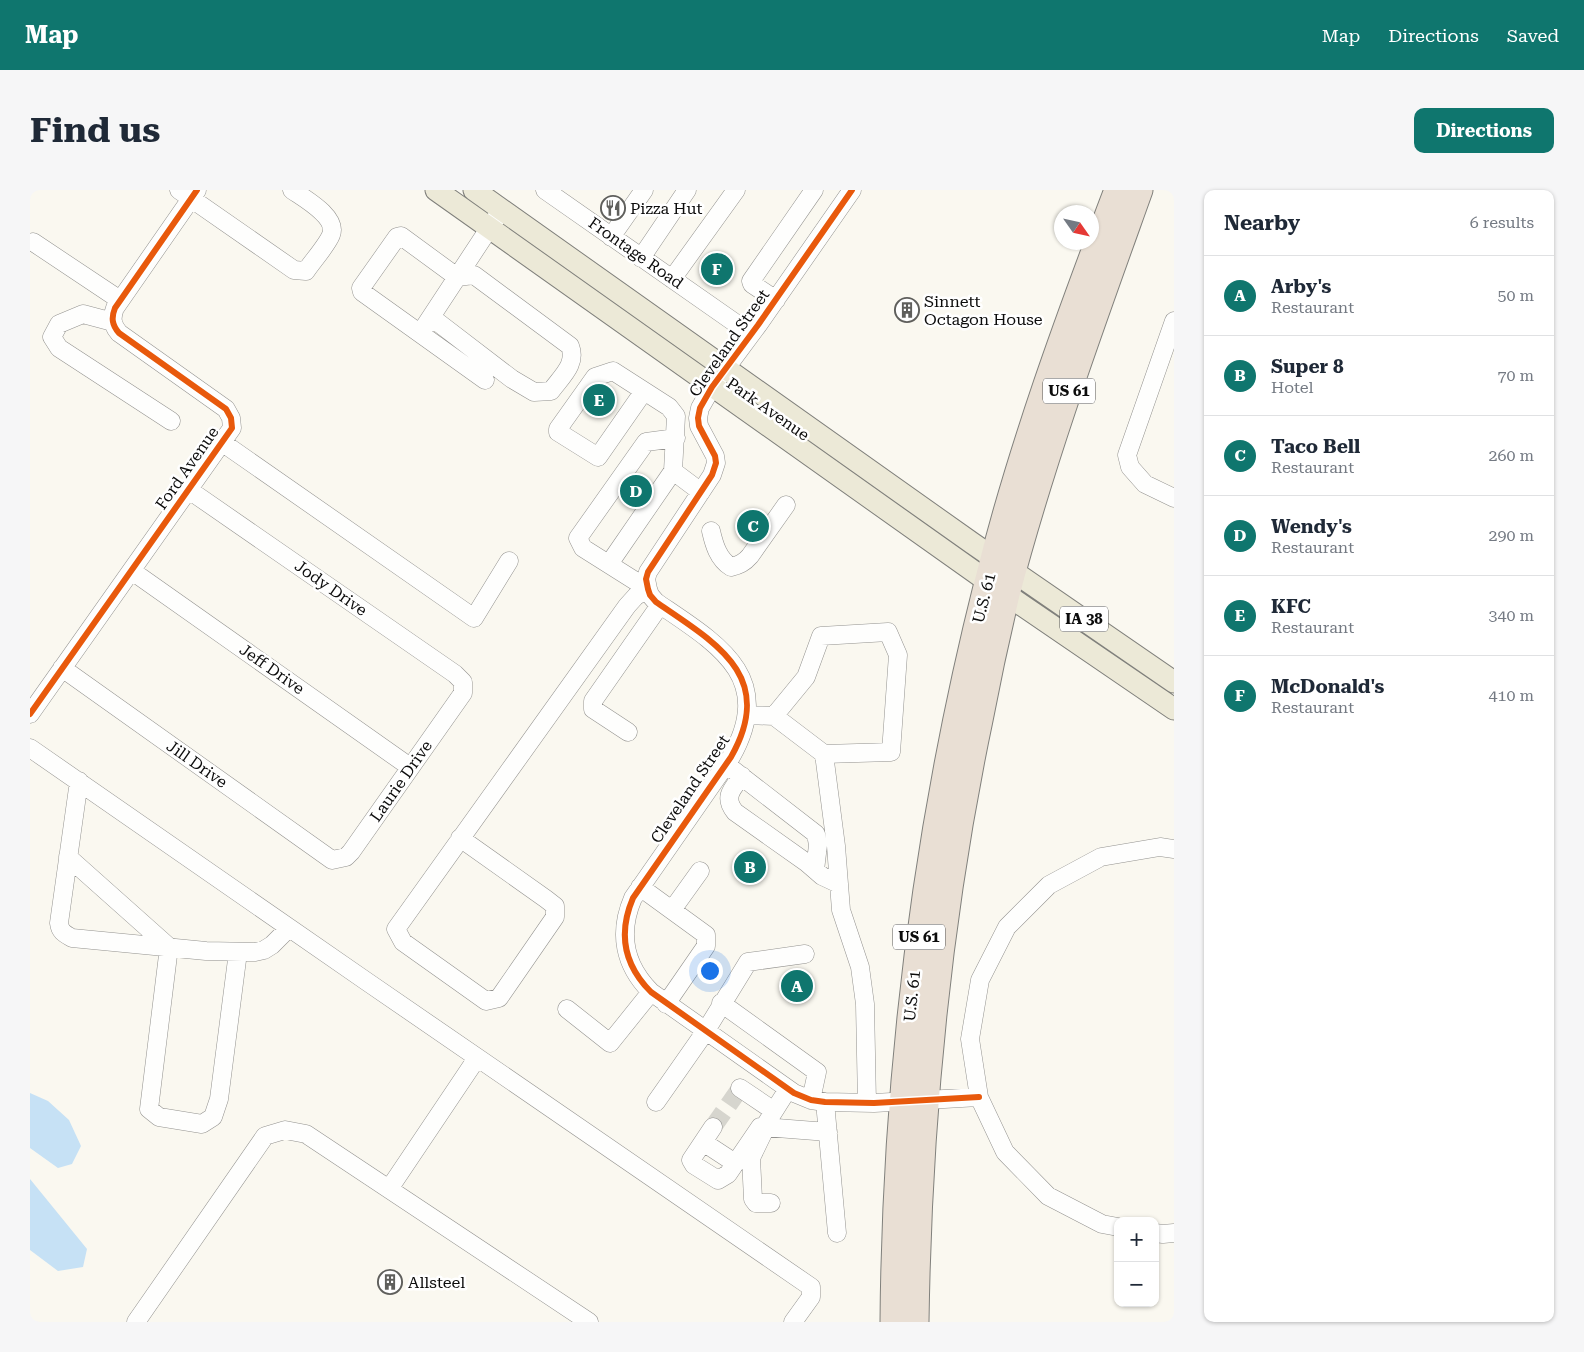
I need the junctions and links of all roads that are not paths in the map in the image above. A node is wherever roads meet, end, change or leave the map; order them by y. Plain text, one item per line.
1 (292, 190) edge
2 (436, 190) edge
3 (474, 190) edge
4 (545, 190) edge
5 (644, 190) edge
6 (688, 190) edge
7 (736, 190) edge
8 (814, 190) edge
9 (852, 190) edge
10 (1117, 190) edge
11 (1140, 190) edge
12 (189, 193) edge
13 (502, 209) junction
14 (489, 228) junction
15 (611, 237) junction
16 (33, 242) dead end
17 (641, 258) junction
18 (457, 277) junction
19 (672, 279) junction
20 (120, 300) junction
21 (776, 300) junction
22 (431, 317) junction
23 (1174, 321) edge
24 (112, 322) junction
25 (420, 333) junction
26 (751, 334) junction
27 (726, 368) junction
28 (484, 380) dead end
29 (712, 386) junction
30 (644, 391) junction
31 (171, 421) dead end
32 (676, 438) junction
33 (223, 443) junction
34 (673, 471) junction
35 (189, 490) junction
36 (701, 492) junction
37 (1174, 498) edge
38 (786, 505) dead end
39 (711, 531) dead end
40 (509, 561) dead end
41 (609, 564) junction
42 (998, 570) junction
43 (132, 571) junction
44 (648, 589) junction
45 (1007, 596) junction
46 (660, 605) junction
47 (62, 668) junction
48 (1174, 682) edge
49 (463, 693) joint
50 (1174, 709) edge
51 (30, 714) edge
52 (747, 715) junction
53 (774, 716) junction
54 (628, 732) dead end
55 (30, 748) edge
56 (824, 754) junction
57 (726, 765) junction
58 (410, 767) junction
59 (742, 776) junction
60 (79, 781) junction
61 (460, 838) junction
62 (1174, 849) edge
63 (68, 857) junction
64 (332, 860) joint
65 (815, 870) junction
66 (700, 871) dead end
67 (839, 884) junction
68 (640, 887) junction
69 (672, 910) junction
70 (289, 928) junction
71 (169, 947) junction
72 (238, 952) junction
73 (805, 954) dead end
74 (651, 992) junction
75 (721, 1003) junction
76 (666, 1004) junction
77 (567, 1009) dead end
78 (705, 1032) junction
79 (477, 1058) junction
80 (755, 1066) junction
81 (788, 1089) junction
82 (979, 1097) junction
83 (818, 1101) junction
84 (913, 1101) junction
85 (656, 1102) dead end
86 (867, 1102) junction
87 (774, 1111) junction
88 (764, 1127) junction
89 (828, 1132) junction
90 (735, 1164) junction
91 (389, 1189) junction
92 (771, 1203) dead end
93 (1114, 1226) edge
94 (1174, 1232) edge
95 (838, 1233) dead end
96 (1159, 1234) edge
97 (136, 1322) edge
98 (589, 1322) edge
99 (793, 1322) edge
100 (893, 1322) edge
101 (916, 1322) edge

1 - 12 street
2 - 14 main road, Park Avenue
3 - 13 main road, Park Avenue
4 - 15 street, Frontage Road
5 - 15 street
6 - 17 street
7 - 19 street
8 - 21 street
9 - 21 street, Cleveland Street
10 - 42 highway, US 61
11 - 42 highway, US 61
12 - 20 street
13 - 14 street
13 - 27 main road, Park Avenue
14 - 18 street
14 - 29 main road, Park Avenue
15 - 17 street, Frontage Road
16 - 20 street
17 - 19 street, Frontage Road
18 - 22 street
18 - 22 street
18 - 25 street
19 - 26 street, Frontage Road
20 - 24 street
21 - 26 street, Cleveland Street
22 - 25 street
23 - 37 street
24 - 31 street
24 - 33 street, Ford Avenue
25 - 28 street
26 - 27 street, Cleveland Street
27 - 29 street, Cleveland Street
27 - 42 main road, Park Avenue
29 - 36 street, Cleveland Street
29 - 42 main road, Park Avenue
30 - 30 street
30 - 32 street
32 - 34 street
32 - 41 street
33 - 35 street, Ford Avenue
33 - 40 street
34 - 36 street
34 - 41 street
35 - 43 street, Ford Avenue
35 - 49 street, Jody Drive
36 - 44 street, Cleveland Street
38 - 39 street
41 - 44 street
42 - 45 highway, US 61
42 - 48 main road, IA 38
42 - 84 highway, U.S. 61 / US 61
43 - 47 street, Ford Avenue
43 - 58 street, Jeff Drive
44 - 46 street, Cleveland Street
44 - 61 street
45 - 50 main road, IA 38
45 - 84 highway, U.S. 61 / US 61
46 - 52 street, Cleveland Street
46 - 54 street
47 - 51 street, Ford Avenue
47 - 64 street, Jill Drive
49 - 58 street, Laurie Drive
52 - 53 street
52 - 57 street, Cleveland Street
53 - 56 street
53 - 56 street
55 - 60 street
56 - 67 street
57 - 59 street
57 - 68 street, Cleveland Street
58 - 64 street, Laurie Drive
59 - 65 street
59 - 65 street
60 - 63 street
60 - 70 street
61 - 61 street
62 - 82 street
63 - 71 street
63 - 71 street
65 - 67 street
66 - 69 street
67 - 86 street
68 - 69 street
68 - 74 street, Cleveland Street
69 - 76 street
70 - 72 street
70 - 79 street
71 - 72 street
71 - 72 street
73 - 75 street
74 - 76 street, Cleveland Street
74 - 77 street
75 - 78 street
75 - 83 street
76 - 78 street, Cleveland Street
78 - 80 street, Cleveland Street
78 - 85 street
79 - 91 street
79 - 99 street
80 - 81 street, Cleveland Street
80 - 87 street
81 - 83 street, Cleveland Street
81 - 87 street
82 - 84 street, Cleveland Street
82 - 93 street
83 - 86 street, Cleveland Street
83 - 89 street
84 - 86 street, Cleveland Street
84 - 100 highway, U.S. 61 / US 61
84 - 101 highway, U.S. 61 / US 61
87 - 88 street
88 - 89 street
88 - 90 street
88 - 92 street
89 - 95 street
90 - 90 street
91 - 97 street
91 - 98 street
94 - 96 street

